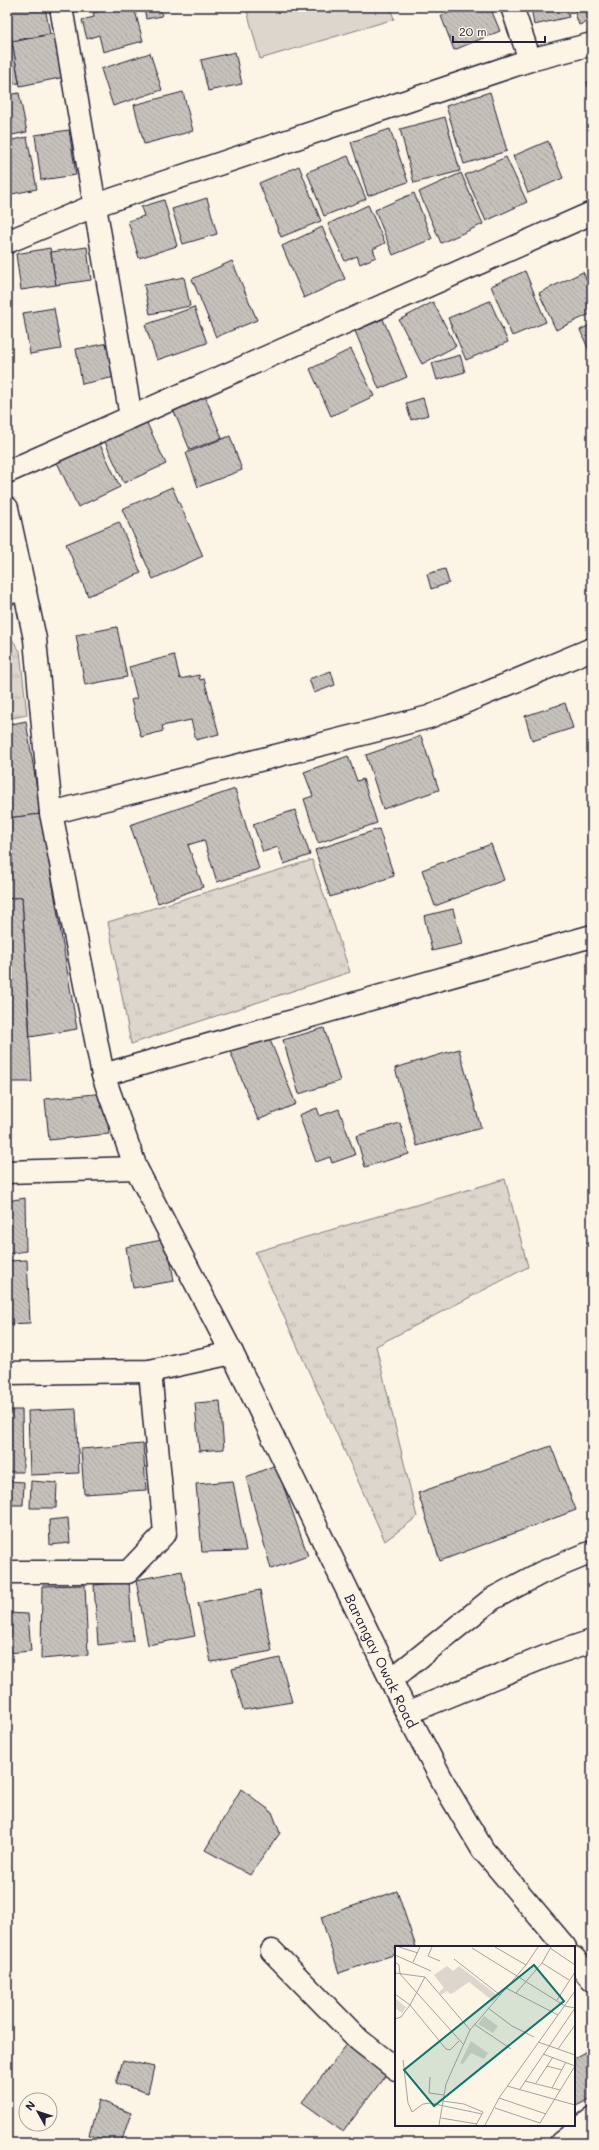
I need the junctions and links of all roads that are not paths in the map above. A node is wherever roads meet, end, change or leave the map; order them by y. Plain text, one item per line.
1 (61, 7) edge
2 (512, 7) edge
3 (592, 44) edge
4 (530, 60) junction
5 (96, 205) junction
6 (592, 213) edge
7 (7, 242) edge
8 (131, 417) junction
9 (7, 472) edge
10 (7, 508) edge
11 (16, 591) edge
12 (592, 649) edge
13 (51, 812) junction
14 (592, 936) edge
15 (103, 1075) junction
16 (136, 1168) junction
17 (7, 1172) edge
18 (232, 1353) junction
19 (150, 1371) junction
20 (7, 1373) edge
21 (592, 1552) edge
22 (7, 1572) edge
23 (592, 1641) edge
24 (391, 1680) junction
25 (407, 1713) junction
26 (563, 1946) edge
27 (272, 1951) dead end
28 (575, 1959) edge
29 (592, 1980) edge
30 (395, 2068) edge
31 (592, 2119) edge
32 (561, 2143) edge

1 - 5 street
2 - 4 street
3 - 4 street
4 - 5 street
5 - 7 street
5 - 8 street
6 - 8 street
8 - 9 street
10 - 11 street, Barangay Owak Road
11 - 13 street, Barangay Owak Road
12 - 13 street
13 - 15 street, Barangay Owak Road
14 - 15 street
15 - 16 street, Barangay Owak Road
16 - 17 street
16 - 18 street, Barangay Owak Road
18 - 19 street
18 - 24 street, Barangay Owak Road
19 - 20 street
19 - 22 street
21 - 24 street
23 - 25 street
24 - 25 street, Barangay Owak Road
25 - 26 street, Barangay Owak Road
27 - 30 street
28 - 29 street
31 - 32 street

